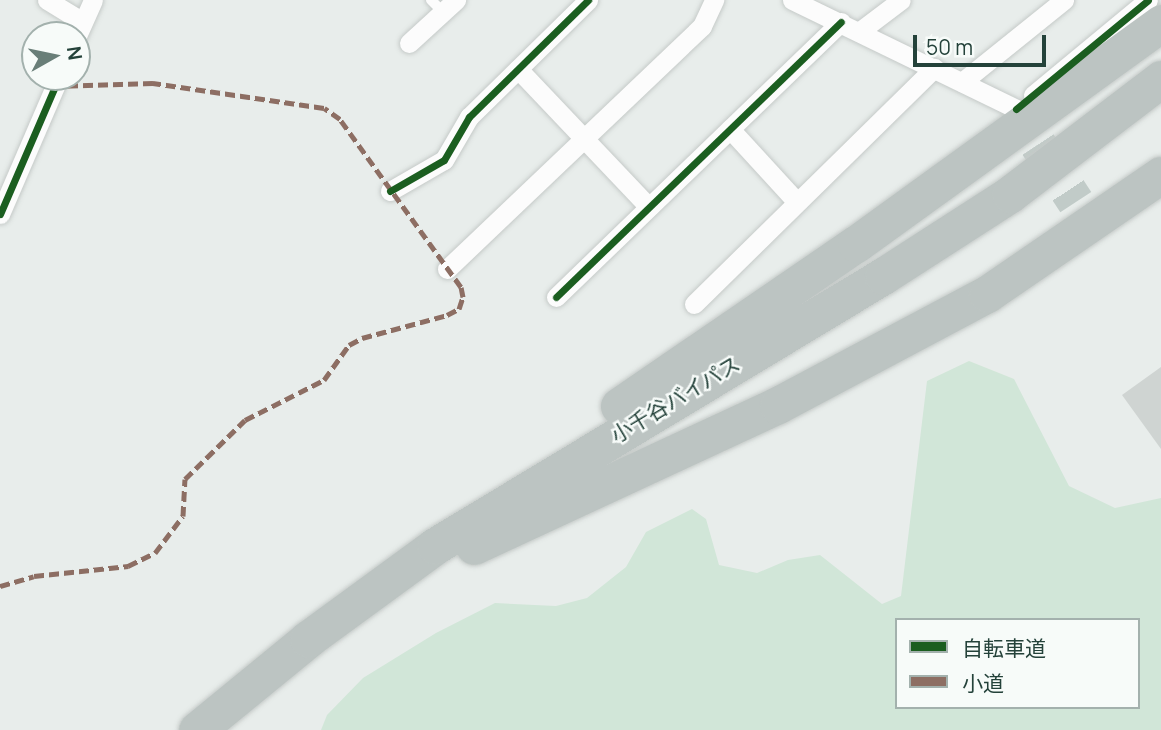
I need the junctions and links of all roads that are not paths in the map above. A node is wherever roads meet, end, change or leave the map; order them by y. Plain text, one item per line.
1 (47, 0) edge
2 (93, 0) edge
3 (589, 0) edge
4 (714, 0) edge
5 (792, 0) edge
6 (901, 0) edge
7 (1064, 0) edge
8 (1148, 0) edge
9 (443, 4) edge
10 (71, 21) edge
11 (84, 21) edge
12 (841, 22) junction
13 (1161, 23) edge
14 (860, 31) junction
15 (409, 43) dead end
16 (934, 68) junction
17 (518, 69) junction
18 (1161, 79) edge
19 (962, 82) junction
20 (52, 91) edge
21 (1026, 125) junction
22 (730, 129) junction
23 (584, 139) junction
24 (1161, 175) edge
25 (390, 191) dead end
26 (4, 193) edge
27 (797, 202) junction
28 (649, 207) junction
29 (0, 214) edge
30 (447, 269) dead end
31 (556, 297) dead end
32 (694, 304) dead end
33 (435, 546) junction
34 (401, 569) junction
35 (197, 730) edge

1 - 10 street
2 - 11 street
3 - 17 street
4 - 23 street
5 - 12 street
6 - 14 street
7 - 19 street
8 - 21 street
9 - 15 street
12 - 14 street
12 - 22 street
13 - 21 highway
14 - 16 street
16 - 19 street
16 - 27 street
17 - 23 street
17 - 25 street
18 - 33 highway, 小千谷バイパス
19 - 21 street
20 - 26 street
21 - 33 highway
22 - 27 street
22 - 28 street
23 - 28 street
23 - 30 street
24 - 34 highway
26 - 29 street
27 - 32 street
28 - 31 street
33 - 34 highway, 小千谷バイパス
34 - 35 highway, 小千谷バイパス

